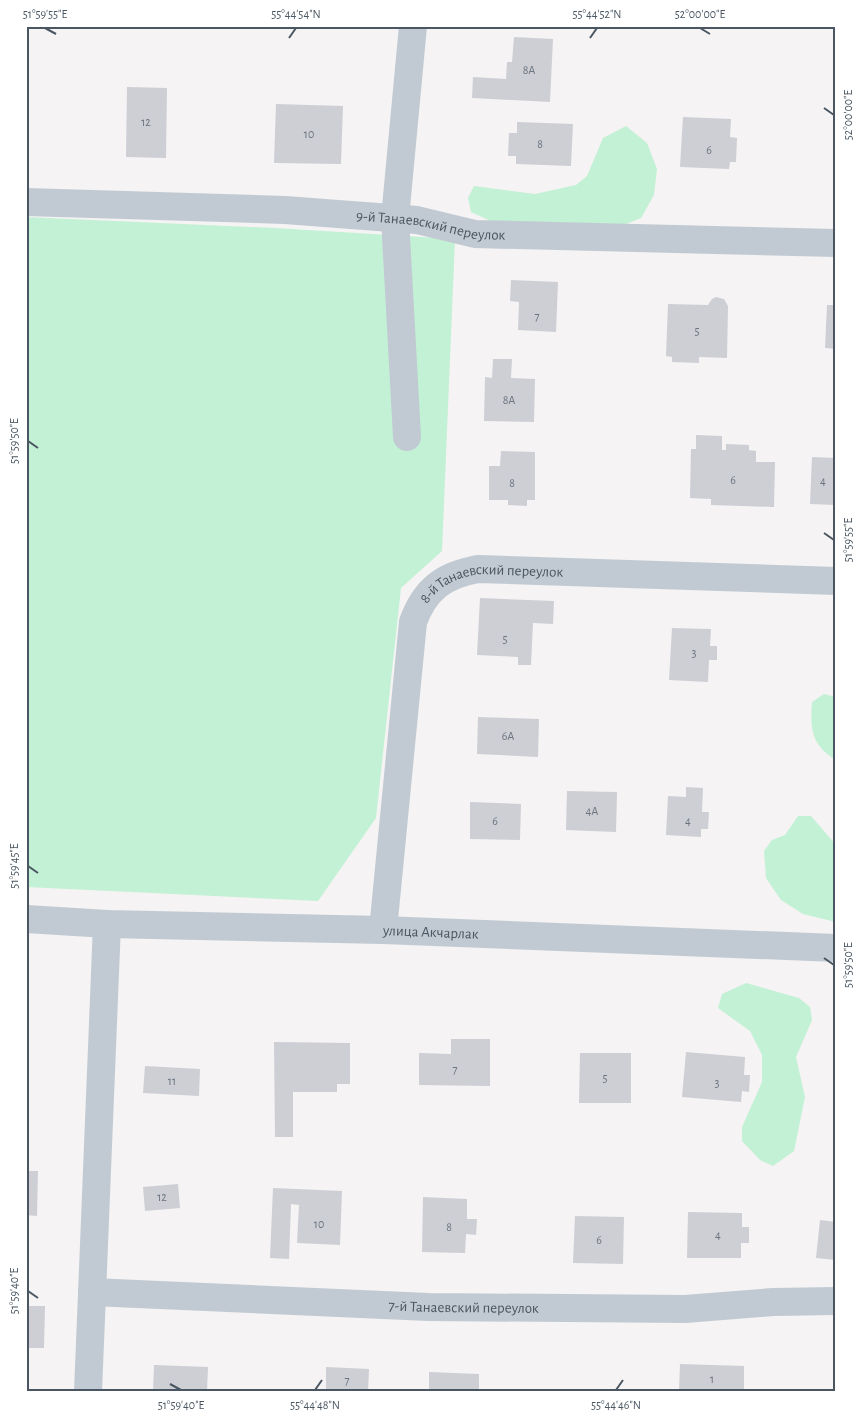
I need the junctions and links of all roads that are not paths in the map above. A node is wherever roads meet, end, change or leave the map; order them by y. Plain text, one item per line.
1 (413, 26) edge
2 (26, 202) edge
3 (395, 218) junction
4 (836, 243) edge
5 (407, 437) dead end
6 (836, 581) edge
7 (26, 919) edge
8 (107, 924) junction
9 (383, 930) junction
10 (836, 948) edge
11 (92, 1292) junction
12 (836, 1301) edge
13 (88, 1392) edge

1 - 3 street
2 - 3 street, 9-й Танаевский переулок
3 - 4 street, 9-й Танаевский переулок
3 - 5 street
6 - 9 street, 8-й Танаевский переулок
7 - 8 street, улица Акчарлак
8 - 9 street, улица Акчарлак
8 - 11 street
9 - 10 street, улица Акчарлак
11 - 12 street, 7-й Танаевский переулок
11 - 13 street

